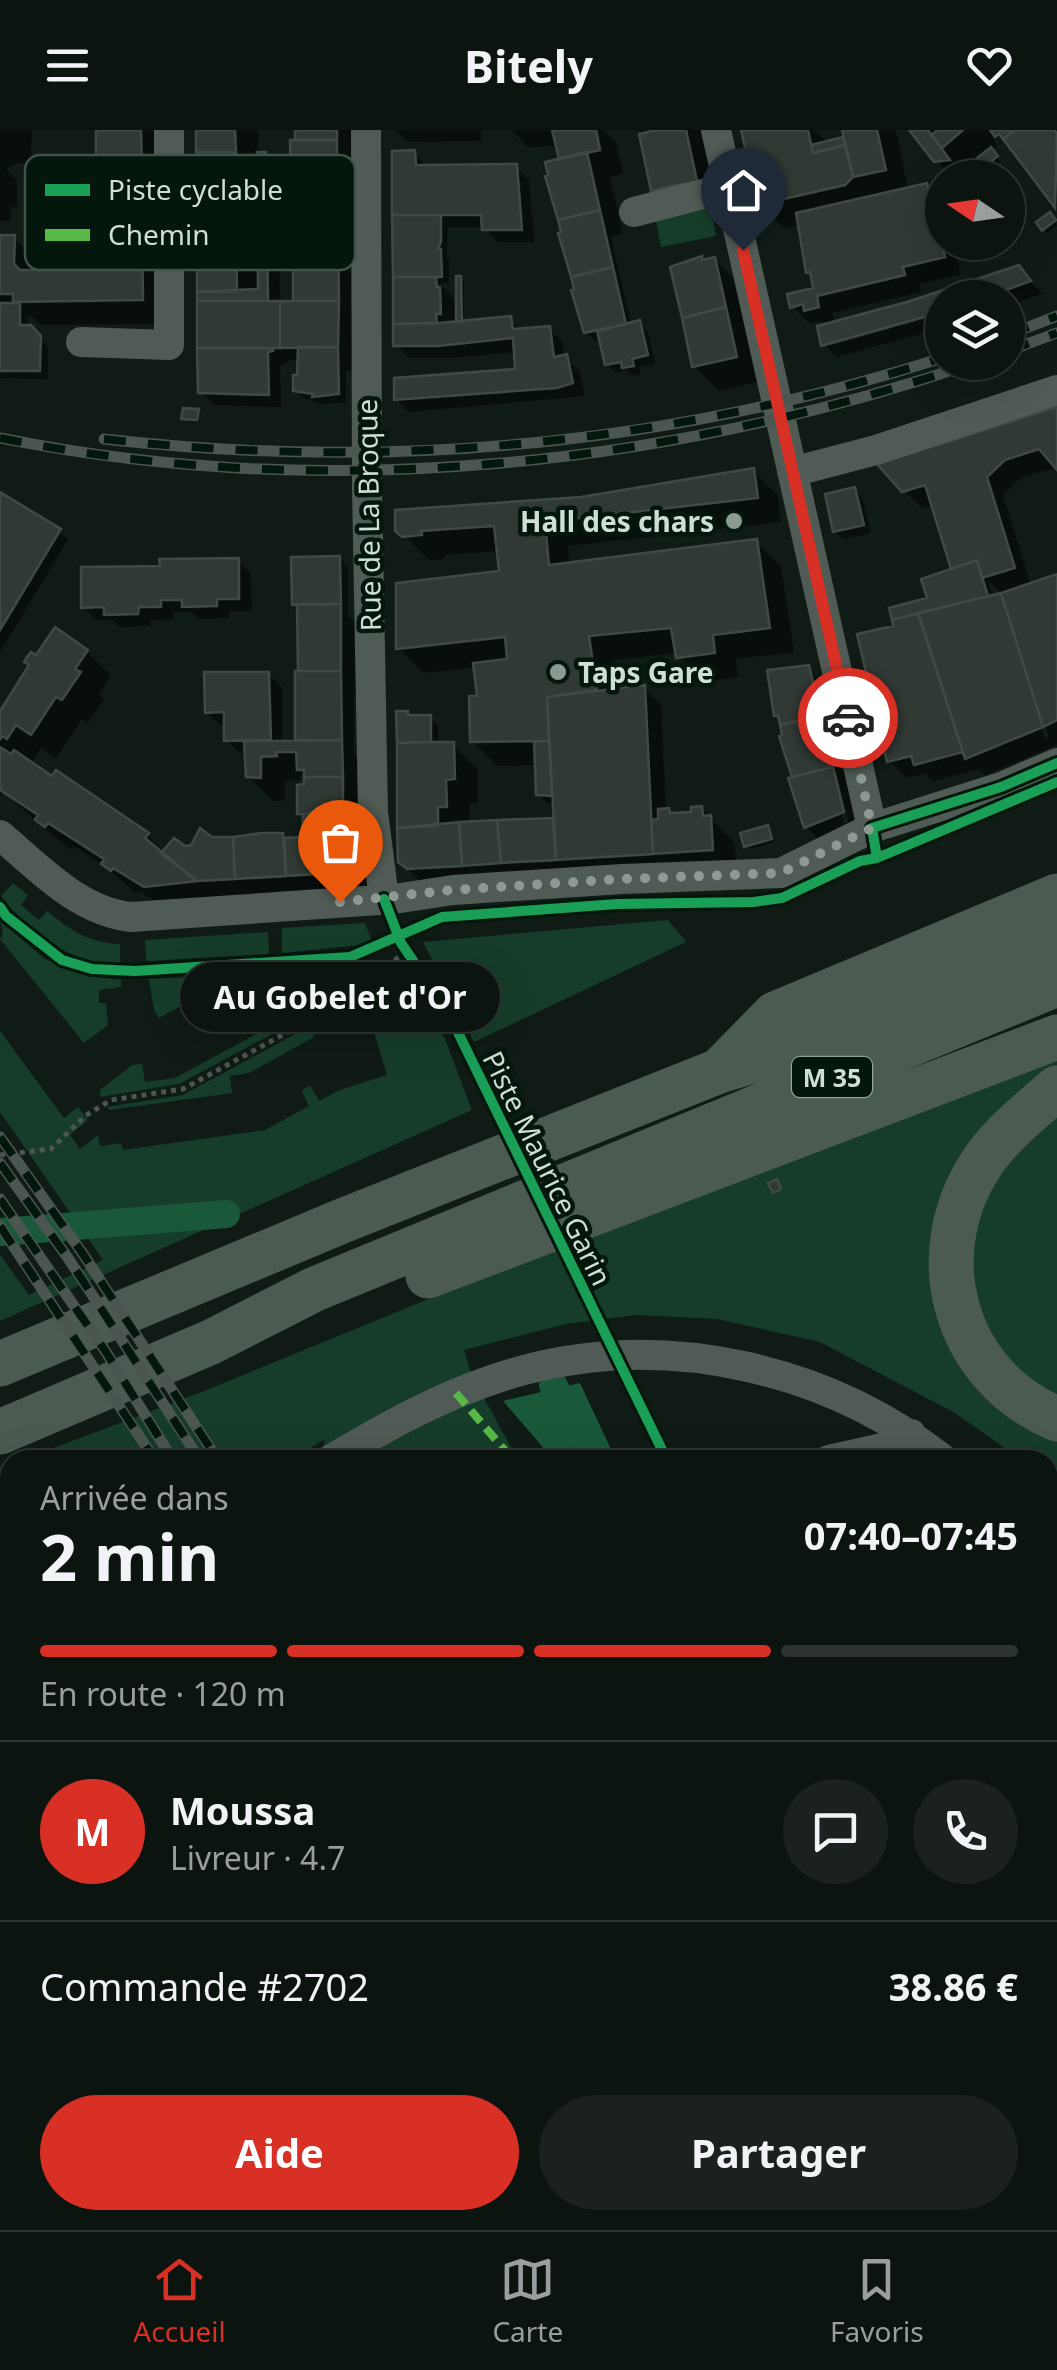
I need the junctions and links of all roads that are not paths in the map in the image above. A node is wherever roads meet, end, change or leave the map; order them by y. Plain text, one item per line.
1 (366, 130) edge
2 (716, 130) edge
3 (730, 188) junction
4 (634, 212) dead end
5 (169, 270) edge
6 (81, 342) dead end
7 (1057, 390) edge
8 (792, 472) junction
9 (1057, 763) edge
10 (872, 828) junction
11 (0, 835) edge
12 (1057, 896) edge
13 (384, 899) junction
14 (1057, 940) edge
15 (1057, 984) edge
16 (1057, 1037) edge
17 (719, 1071) junction
18 (1057, 1088) edge
19 (207, 1344) junction
20 (0, 1364) edge
21 (1057, 1419) edge
22 (11, 1428) edge
23 (911, 1434) junction
24 (347, 1450) edge
25 (874, 1450) edge
26 (931, 1450) edge

1 - 13 street, Rue de La Broque
2 - 3 street
3 - 4 street
3 - 8 street
5 - 6 street
7 - 8 street
8 - 10 street
9 - 10 street
10 - 13 street
11 - 13 street
12 - 17 highway
14 - 17 highway, M 35
15 - 19 highway, M 35
16 - 19 highway
17 - 20 highway, M 35
18 - 21 highway
19 - 22 highway, M 35
23 - 24 street
23 - 25 street
23 - 26 street

